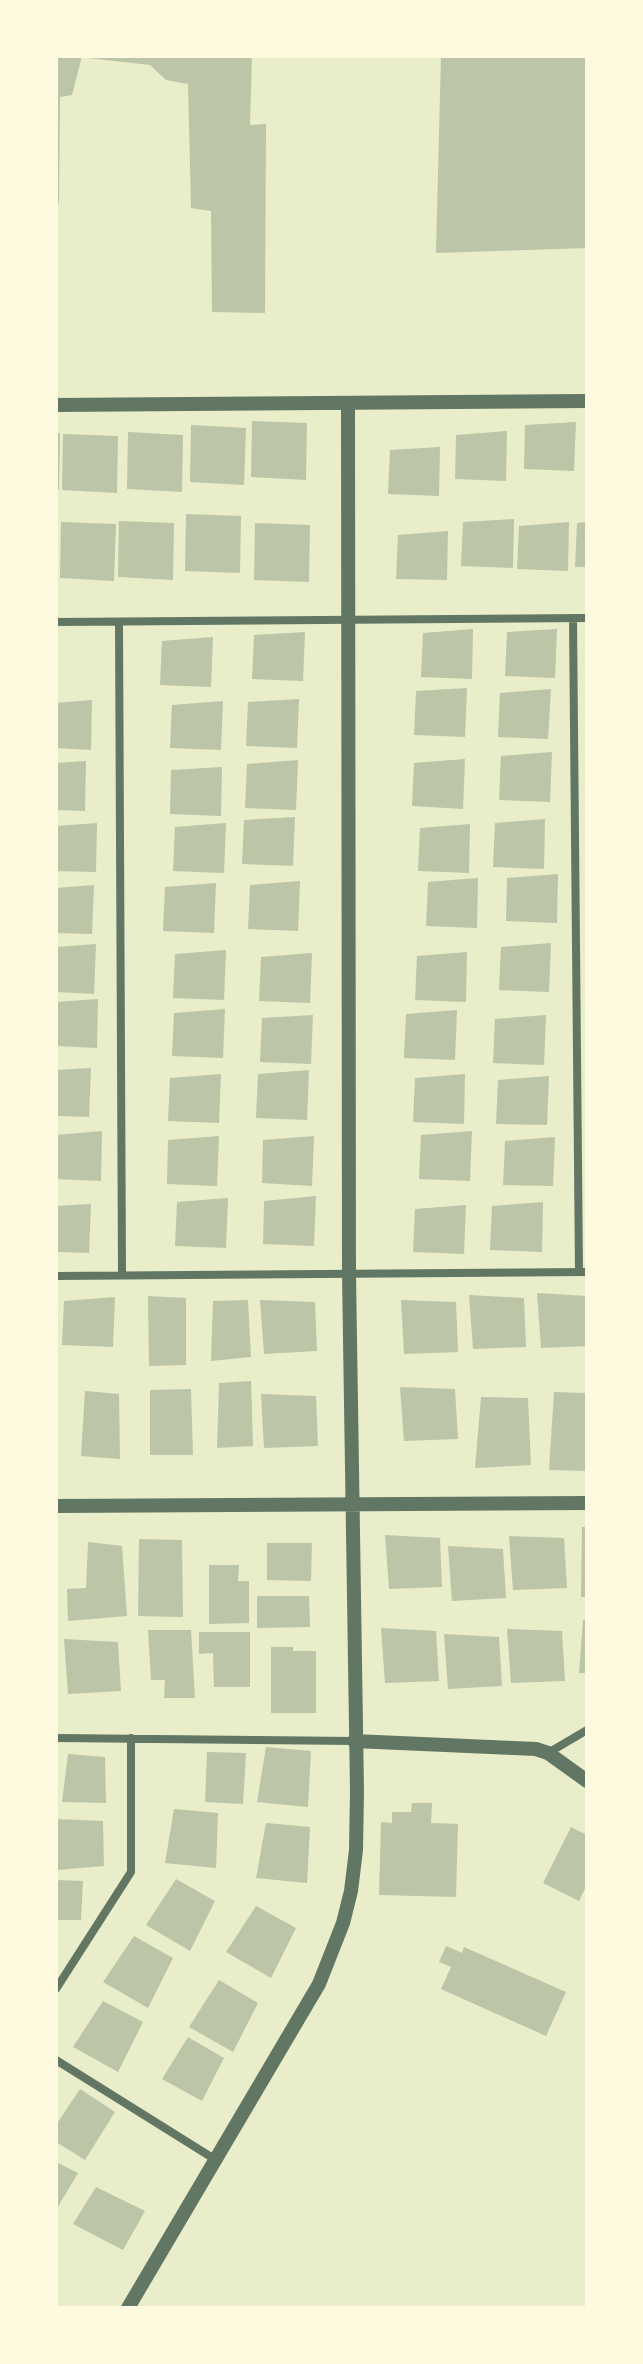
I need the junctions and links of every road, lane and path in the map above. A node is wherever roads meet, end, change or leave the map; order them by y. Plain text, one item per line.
1 (587, 401) edge
2 (348, 403) junction
3 (56, 405) edge
4 (573, 618) junction
5 (587, 618) edge
6 (347, 620) junction
7 (56, 622) edge
8 (119, 622) junction
9 (583, 1272) edge
10 (349, 1274) junction
11 (122, 1275) junction
12 (56, 1276) edge
13 (587, 1503) edge
14 (353, 1504) junction
15 (56, 1506) edge
16 (587, 1730) edge
17 (56, 1738) edge
18 (131, 1738) junction
19 (354, 1741) junction
20 (548, 1753) junction
21 (587, 1781) edge
22 (56, 1989) edge
23 (56, 2060) edge
24 (216, 2160) junction
25 (128, 2308) edge

1 - 2 street
2 - 3 street
2 - 6 street
4 - 5 street
4 - 6 street
4 - 9 street
6 - 8 street
6 - 10 street
7 - 8 street
8 - 11 street
9 - 10 street
10 - 11 street
10 - 14 street
11 - 12 street
13 - 14 street
14 - 15 street
14 - 19 street
16 - 20 street
17 - 18 street
18 - 19 street
18 - 22 street
19 - 20 street
19 - 24 street
20 - 21 street
23 - 24 street
24 - 25 street

